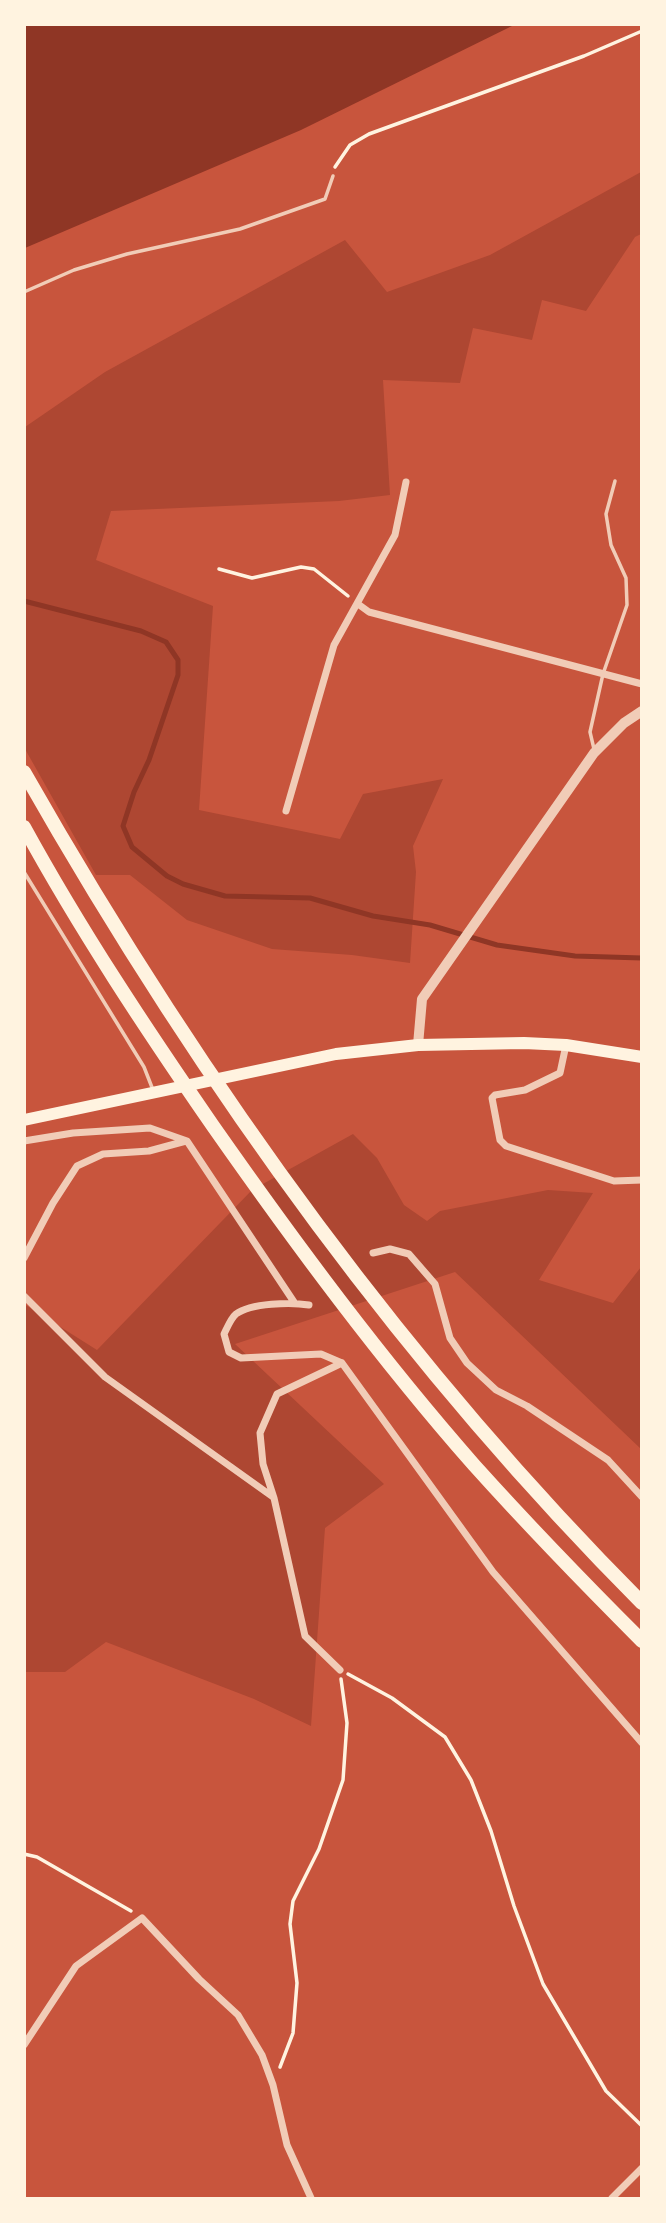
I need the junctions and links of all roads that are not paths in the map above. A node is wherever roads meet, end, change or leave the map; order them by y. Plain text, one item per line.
1 (333, 176) road end
2 (24, 292) edge
3 (615, 481) dead end
4 (406, 482) dead end
5 (358, 604) junction
6 (603, 674) junction
7 (642, 684) edge
8 (642, 711) edge
9 (594, 753) junction
10 (24, 772) edge
11 (286, 811) dead end
12 (24, 827) edge
13 (24, 872) edge
14 (418, 1045) junction
15 (566, 1045) junction
16 (642, 1057) edge
17 (153, 1093) junction
18 (24, 1120) edge
19 (24, 1141) edge
20 (187, 1141) junction
21 (642, 1180) edge
22 (373, 1253) dead end
23 (24, 1258) edge
24 (24, 1296) edge
25 (294, 1302) junction
26 (309, 1305) dead end
27 (342, 1363) junction
28 (642, 1497) edge
29 (274, 1498) junction
30 (642, 1603) edge
31 (642, 1641) edge
32 (340, 1670) road end
33 (642, 1743) edge
34 (24, 2045) edge
35 (642, 2168) edge
36 (311, 2199) edge
37 (612, 2199) edge

1 - 2 lane
3 - 6 lane
4 - 5 street
5 - 6 street
5 - 11 street
6 - 7 street
6 - 9 lane
8 - 9 street
9 - 14 street
10 - 30 highway
12 - 31 highway
13 - 17 lane
14 - 15 main road
14 - 17 main road
15 - 16 main road
15 - 21 street
17 - 18 main road
19 - 20 street
20 - 23 street
20 - 25 street
22 - 28 street
24 - 29 street
25 - 26 street
25 - 27 street
27 - 29 street
27 - 33 street
29 - 32 street
34 - 36 street
35 - 37 street

